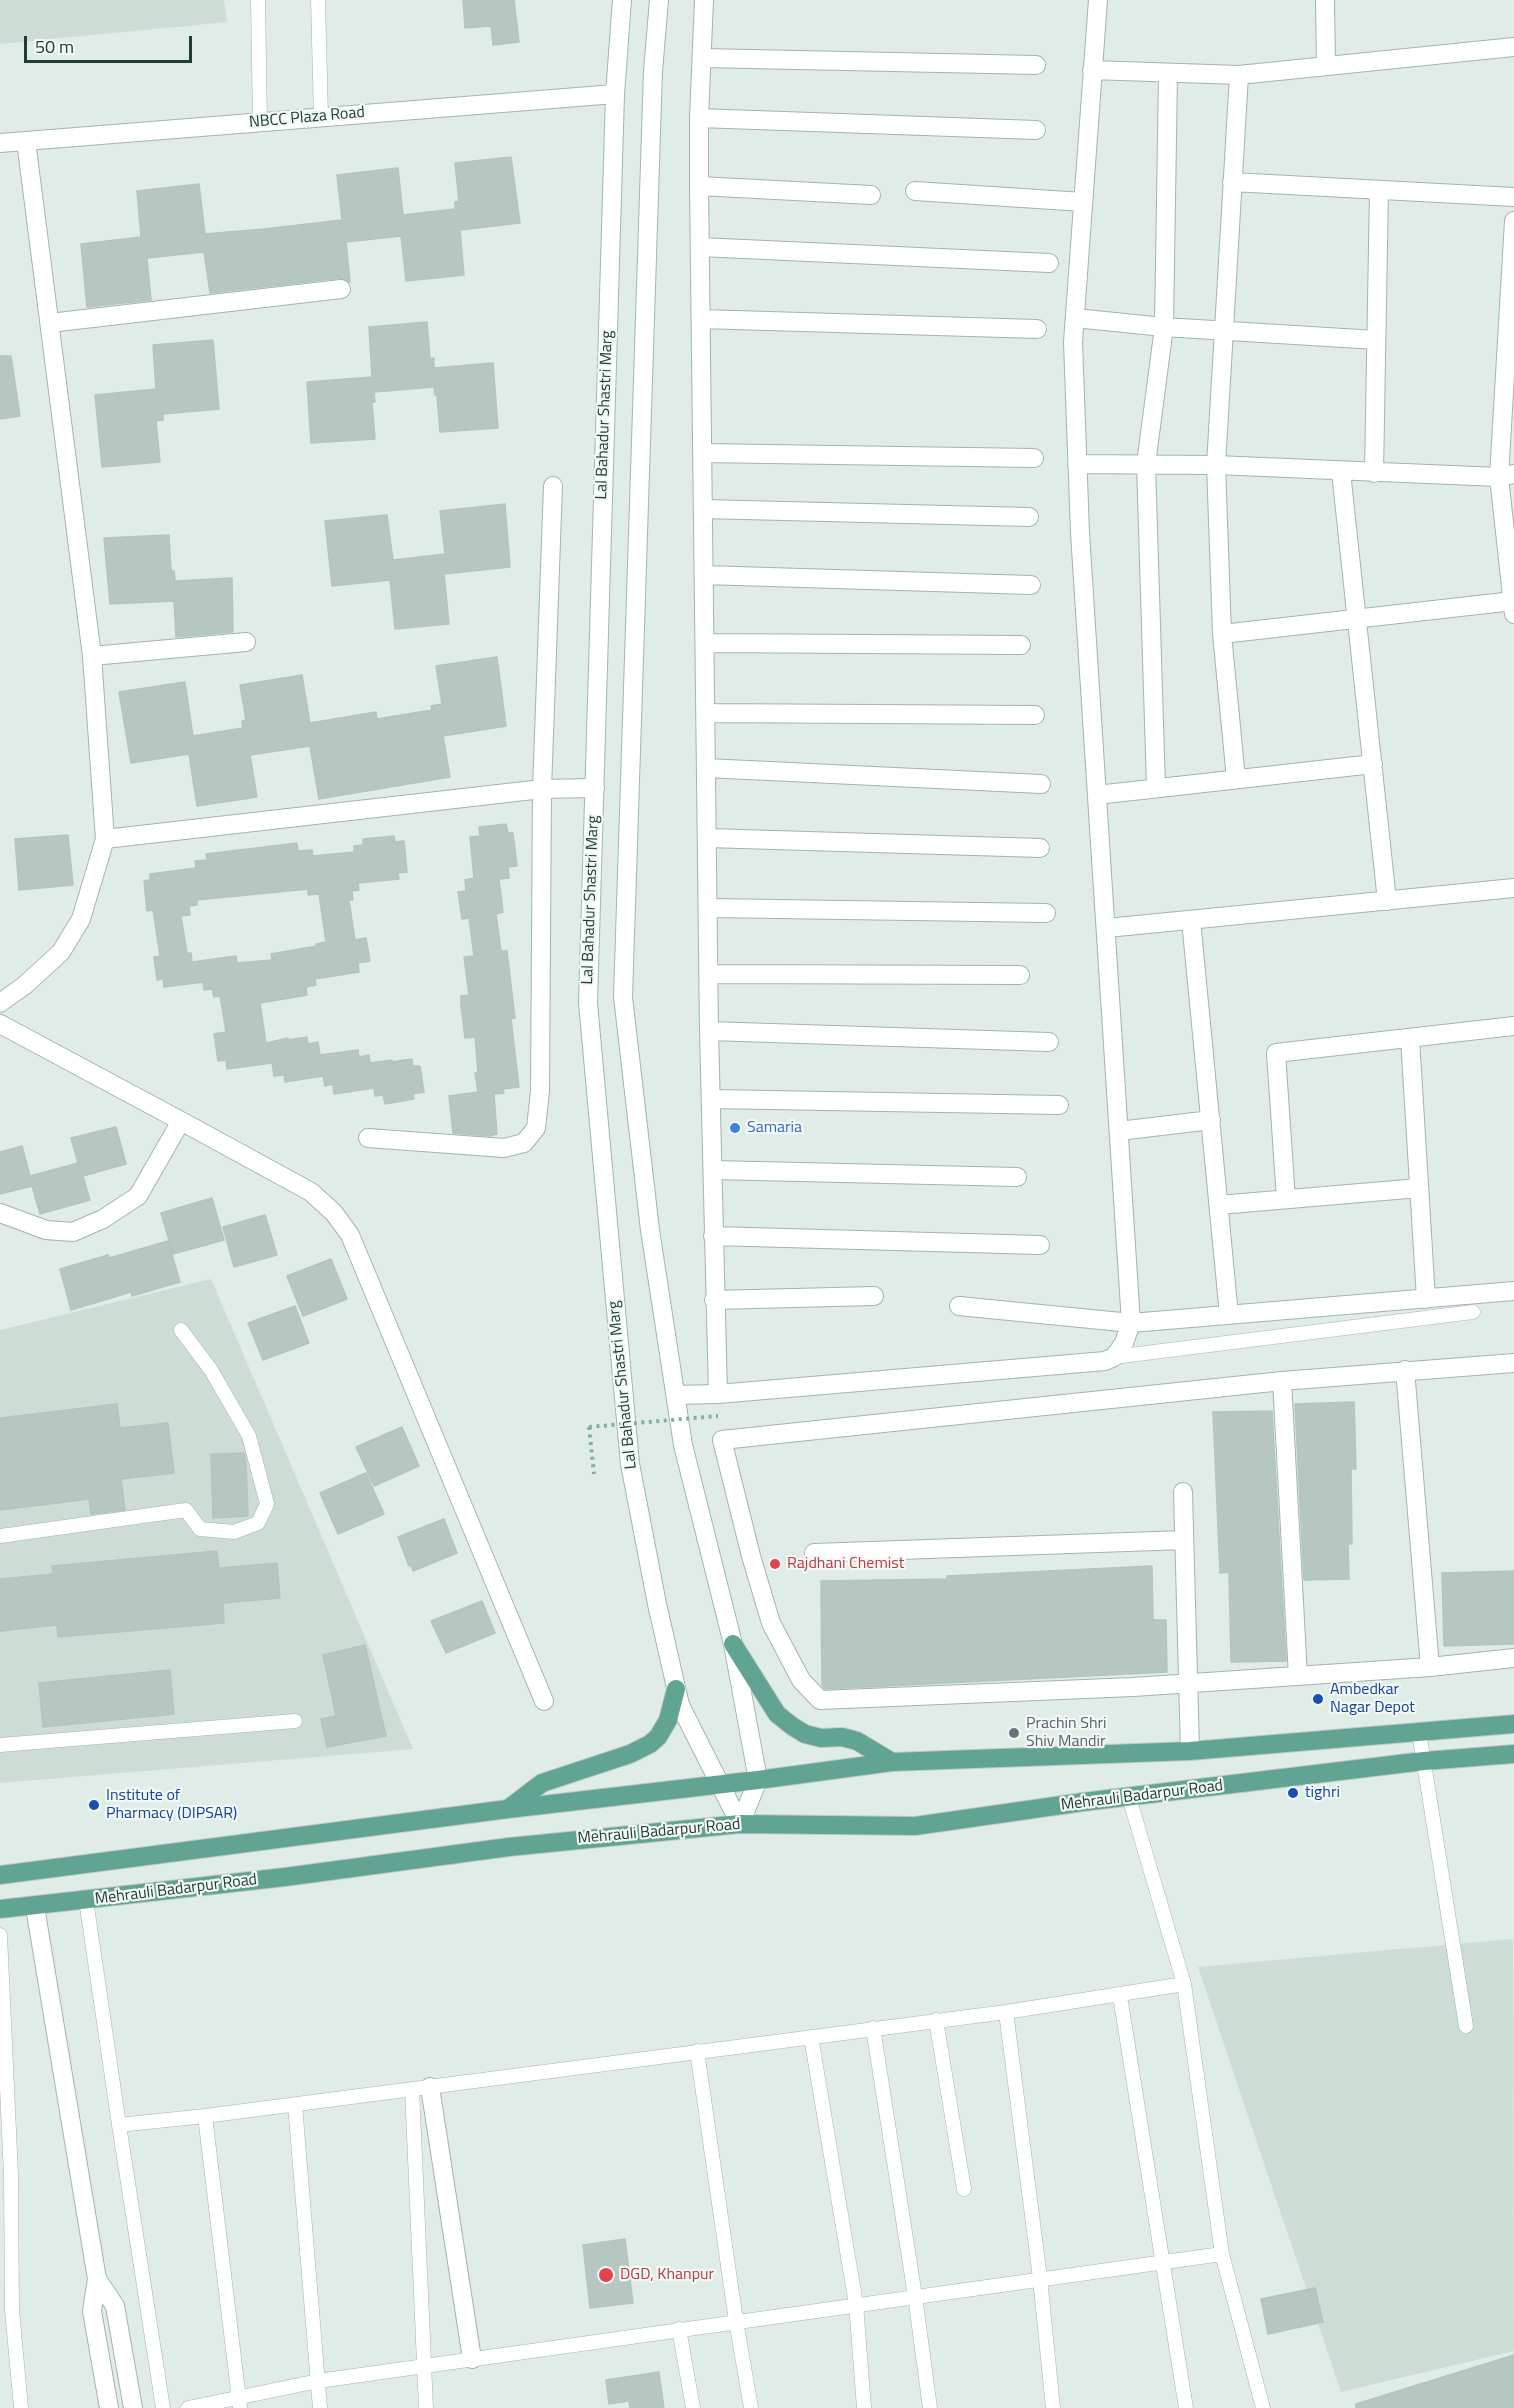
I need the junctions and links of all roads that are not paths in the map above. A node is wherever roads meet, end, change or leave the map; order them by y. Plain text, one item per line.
1 (258, 0) edge
2 (318, 0) edge
3 (622, 0) edge
4 (659, 0) edge
5 (704, 0) edge
6 (1098, 0) edge
7 (1325, 0) edge
8 (1514, 47) edge
9 (702, 58) junction
10 (1036, 65) dead end
11 (1326, 66) junction
12 (1092, 70) junction
13 (1168, 73) junction
14 (1239, 75) junction
15 (615, 94) junction
16 (321, 117) junction
17 (699, 118) junction
18 (260, 122) junction
19 (1036, 130) dead end
20 (26, 141) junction
21 (0, 143) edge
22 (1232, 182) junction
23 (699, 186) junction
24 (1379, 190) junction
25 (915, 191) dead end
26 (871, 195) dead end
27 (1514, 197) edge
28 (1083, 202) junction
29 (1514, 231) edge
30 (700, 247) junction
31 (1049, 263) dead end
32 (341, 289) dead end
33 (1075, 318) junction
34 (701, 319) junction
35 (50, 323) junction
36 (1164, 327) junction
37 (1037, 328) dead end
38 (1223, 330) junction
39 (1377, 340) junction
40 (702, 453) junction
41 (1034, 458) dead end
42 (1077, 464) junction
43 (1146, 464) junction
44 (1216, 465) junction
45 (1341, 472) junction
46 (1374, 473) junction
47 (1506, 476) edge
48 (553, 486) dead end
49 (704, 509) junction
50 (1029, 517) dead end
51 (704, 575) junction
52 (1031, 585) dead end
53 (1513, 608) edge
54 (1357, 619) junction
55 (1222, 634) junction
56 (246, 642) dead end
57 (705, 643) junction
58 (1021, 645) dead end
59 (92, 656) junction
60 (706, 713) junction
61 (1035, 715) dead end
62 (1372, 764) junction
63 (706, 768) junction
64 (1236, 779) junction
65 (1041, 784) dead end
66 (1156, 787) junction
67 (595, 788) junction
68 (542, 789) junction
69 (1097, 795) junction
70 (708, 838) junction
71 (105, 839) junction
72 (1040, 848) dead end
73 (1514, 888) edge
74 (1387, 901) junction
75 (709, 908) junction
76 (1046, 913) dead end
77 (1191, 920) junction
78 (1107, 928) junction
79 (710, 974) junction
80 (1020, 975) dead end
81 (0, 1003) edge
82 (0, 1024) edge
83 (1514, 1026) edge
84 (709, 1031) junction
85 (1410, 1038) junction
86 (1049, 1042) dead end
87 (711, 1099) junction
88 (1059, 1105) dead end
89 (1211, 1120) junction
90 (181, 1121) junction
91 (1119, 1131) junction
92 (368, 1138) dead end
93 (712, 1170) junction
94 (1017, 1177) dead end
95 (1419, 1188) junction
96 (1286, 1199) junction
97 (1219, 1205) junction
98 (0, 1214) edge
99 (713, 1236) junction
100 (1040, 1245) dead end
101 (1514, 1291) edge
102 (874, 1296) dead end
103 (1426, 1299) junction
104 (714, 1300) junction
105 (959, 1306) dead end
106 (1473, 1312) dead end
107 (1229, 1315) junction
108 (1131, 1323) junction
109 (181, 1330) dead end
110 (1114, 1357) junction
111 (1514, 1363) edge
112 (1405, 1370) junction
113 (1282, 1381) junction
114 (718, 1394) junction
115 (676, 1395) junction
116 (1183, 1492) dead end
117 (0, 1536) edge
118 (1185, 1540) junction
119 (814, 1553) dead end
120 (733, 1644) junction
121 (1514, 1658) edge
122 (1430, 1667) junction
123 (1298, 1676) junction
124 (1188, 1683) junction
125 (676, 1689) junction
126 (544, 1701) dead end
127 (295, 1721) dead end
128 (1514, 1724) edge
129 (1419, 1732) junction
130 (0, 1745) edge
131 (1190, 1751) junction
132 (1514, 1754) edge
133 (1424, 1761) junction
134 (892, 1762) junction
135 (758, 1780) junction
136 (720, 1785) junction
137 (1129, 1797) junction
138 (508, 1809) junction
139 (740, 1824) junction
140 (0, 1875) edge
141 (86, 1900) junction
142 (35, 1907) junction
143 (0, 1909) edge
144 (0, 1935) edge
145 (1184, 1984) junction
146 (1120, 1996) junction
147 (1006, 2012) junction
148 (936, 2020) junction
149 (1466, 2026) dead end
150 (873, 2028) junction
151 (811, 2037) junction
152 (697, 2051) junction
153 (421, 2088) junction
154 (4, 2095) edge
155 (295, 2105) junction
156 (205, 2116) junction
157 (119, 2125) junction
158 (964, 2189) dead end
159 (1222, 2254) junction
160 (1161, 2260) junction
161 (1040, 2278) junction
162 (97, 2279) junction
163 (915, 2296) junction
164 (856, 2304) junction
165 (6, 2311) edge
166 (736, 2321) junction
167 (679, 2329) junction
168 (472, 2359) junction
169 (424, 2366) junction
170 (318, 2381) junction
171 (240, 2402) edge
172 (21, 2408) edge
173 (109, 2408) edge
174 (133, 2408) edge
175 (163, 2408) edge
176 (188, 2408) edge
177 (321, 2408) edge
178 (426, 2408) edge
179 (693, 2408) edge
180 (751, 2408) edge
181 (864, 2408) edge
182 (930, 2408) edge
183 (1053, 2408) edge
184 (1186, 2408) edge
185 (1263, 2408) edge

1 - 18 lane
2 - 16 lane
3 - 15 street, Lal Bahadur Shastri Marg
4 - 115 street, Lal Bahadur Shastri Marg
5 - 9 street
6 - 12 street
7 - 11 street
8 - 11 street
9 - 10 street
9 - 17 street
11 - 14 street
12 - 13 street
12 - 28 street
13 - 14 street
13 - 36 street
14 - 22 street
15 - 16 street, NBCC Plaza Road
15 - 67 street, Lal Bahadur Shastri Marg
16 - 18 street, NBCC Plaza Road
17 - 19 street
17 - 23 street
18 - 20 street, NBCC Plaza Road
20 - 21 street, NBCC Plaza Road
20 - 35 street
22 - 24 street
22 - 38 street
23 - 26 street
23 - 30 street
24 - 27 street
24 - 39 street
25 - 28 street
28 - 33 street
29 - 47 street
30 - 31 street
30 - 34 street
32 - 35 street
33 - 36 street
33 - 42 street
34 - 37 street
34 - 40 street
35 - 59 street
36 - 38 street
36 - 43 street
38 - 39 street
38 - 44 street
39 - 46 street
40 - 41 street
40 - 49 street
42 - 43 street
42 - 69 street
43 - 44 street
43 - 66 street
44 - 45 street
44 - 55 street
45 - 46 street
45 - 54 street
46 - 47 street
47 - 53 street
48 - 68 street
49 - 50 street
49 - 51 street
51 - 52 street
51 - 57 street
53 - 54 street
54 - 55 street
54 - 62 street
55 - 64 street
56 - 59 street
57 - 58 street
57 - 60 street
59 - 71 street
60 - 61 street
60 - 63 street
62 - 64 street
62 - 74 street
63 - 65 street
63 - 70 street
64 - 66 street
66 - 69 street
67 - 68 street
67 - 125 street, Lal Bahadur Shastri Marg
68 - 71 street
68 - 92 street
69 - 78 street
70 - 72 street
70 - 75 street
71 - 81 street
73 - 74 street
74 - 77 street
75 - 76 street
75 - 79 street
77 - 78 street
77 - 89 street
78 - 91 street
79 - 80 street
79 - 84 street
82 - 90 street
83 - 85 street
84 - 86 street
84 - 87 street
85 - 95 street
85 - 96 street
87 - 88 street
87 - 93 street
89 - 91 street
89 - 97 street
90 - 98 street
90 - 126 street
91 - 108 street
93 - 94 street
93 - 99 street
95 - 96 street
95 - 103 street
96 - 97 street
97 - 107 street
99 - 100 street
99 - 104 street
101 - 103 street
102 - 104 street
103 - 107 street
104 - 114 street
105 - 108 street
106 - 110 lane
107 - 108 street
108 - 110 street
109 - 117 lane
110 - 114 street
111 - 112 street
112 - 113 street
112 - 122 street
113 - 123 street
113 - 124 street
114 - 115 street
115 - 120 street, Lal Bahadur Shastri Marg
116 - 118 street
118 - 119 street
118 - 124 street
120 - 134 main road
120 - 135 street, Lal Bahadur Shastri Marg
121 - 122 street
122 - 123 street
123 - 124 street
124 - 131 street
125 - 136 street, Lal Bahadur Shastri Marg
125 - 138 main road
127 - 130 lane
128 - 129 main road
129 - 131 main road
129 - 133 lane
131 - 134 main road
132 - 133 main road
133 - 137 main road, Mehrauli Badarpur Road
133 - 149 lane
134 - 135 main road
135 - 136 main road
135 - 139 street
136 - 138 main road
136 - 139 street, Lal Bahadur Shastri Marg
137 - 139 main road, Mehrauli Badarpur Road
137 - 145 lane
138 - 140 main road
139 - 141 main road, Mehrauli Badarpur Road
141 - 142 main road, Mehrauli Badarpur Road
141 - 157 lane
142 - 143 main road, Mehrauli Badarpur Road
142 - 162 street
144 - 154 lane
145 - 146 lane
145 - 159 lane
146 - 147 lane
146 - 160 lane
147 - 148 lane
147 - 161 lane
148 - 150 lane
148 - 158 lane
150 - 151 lane
150 - 163 lane
151 - 152 lane
151 - 164 lane
152 - 153 lane
152 - 166 lane
153 - 155 lane
153 - 168 street
153 - 169 lane
154 - 165 lane
155 - 156 lane
155 - 170 lane
156 - 157 lane
156 - 171 lane
157 - 175 lane
159 - 160 lane
159 - 185 lane
160 - 161 lane
160 - 184 lane
161 - 163 lane
161 - 183 lane
162 - 173 street
162 - 174 street
163 - 164 lane
163 - 182 lane
164 - 166 lane
164 - 181 lane
165 - 172 lane
166 - 167 lane
166 - 180 lane
167 - 168 lane
167 - 179 lane
168 - 169 lane
169 - 170 lane
169 - 178 lane
170 - 171 lane
170 - 177 lane
171 - 176 lane

